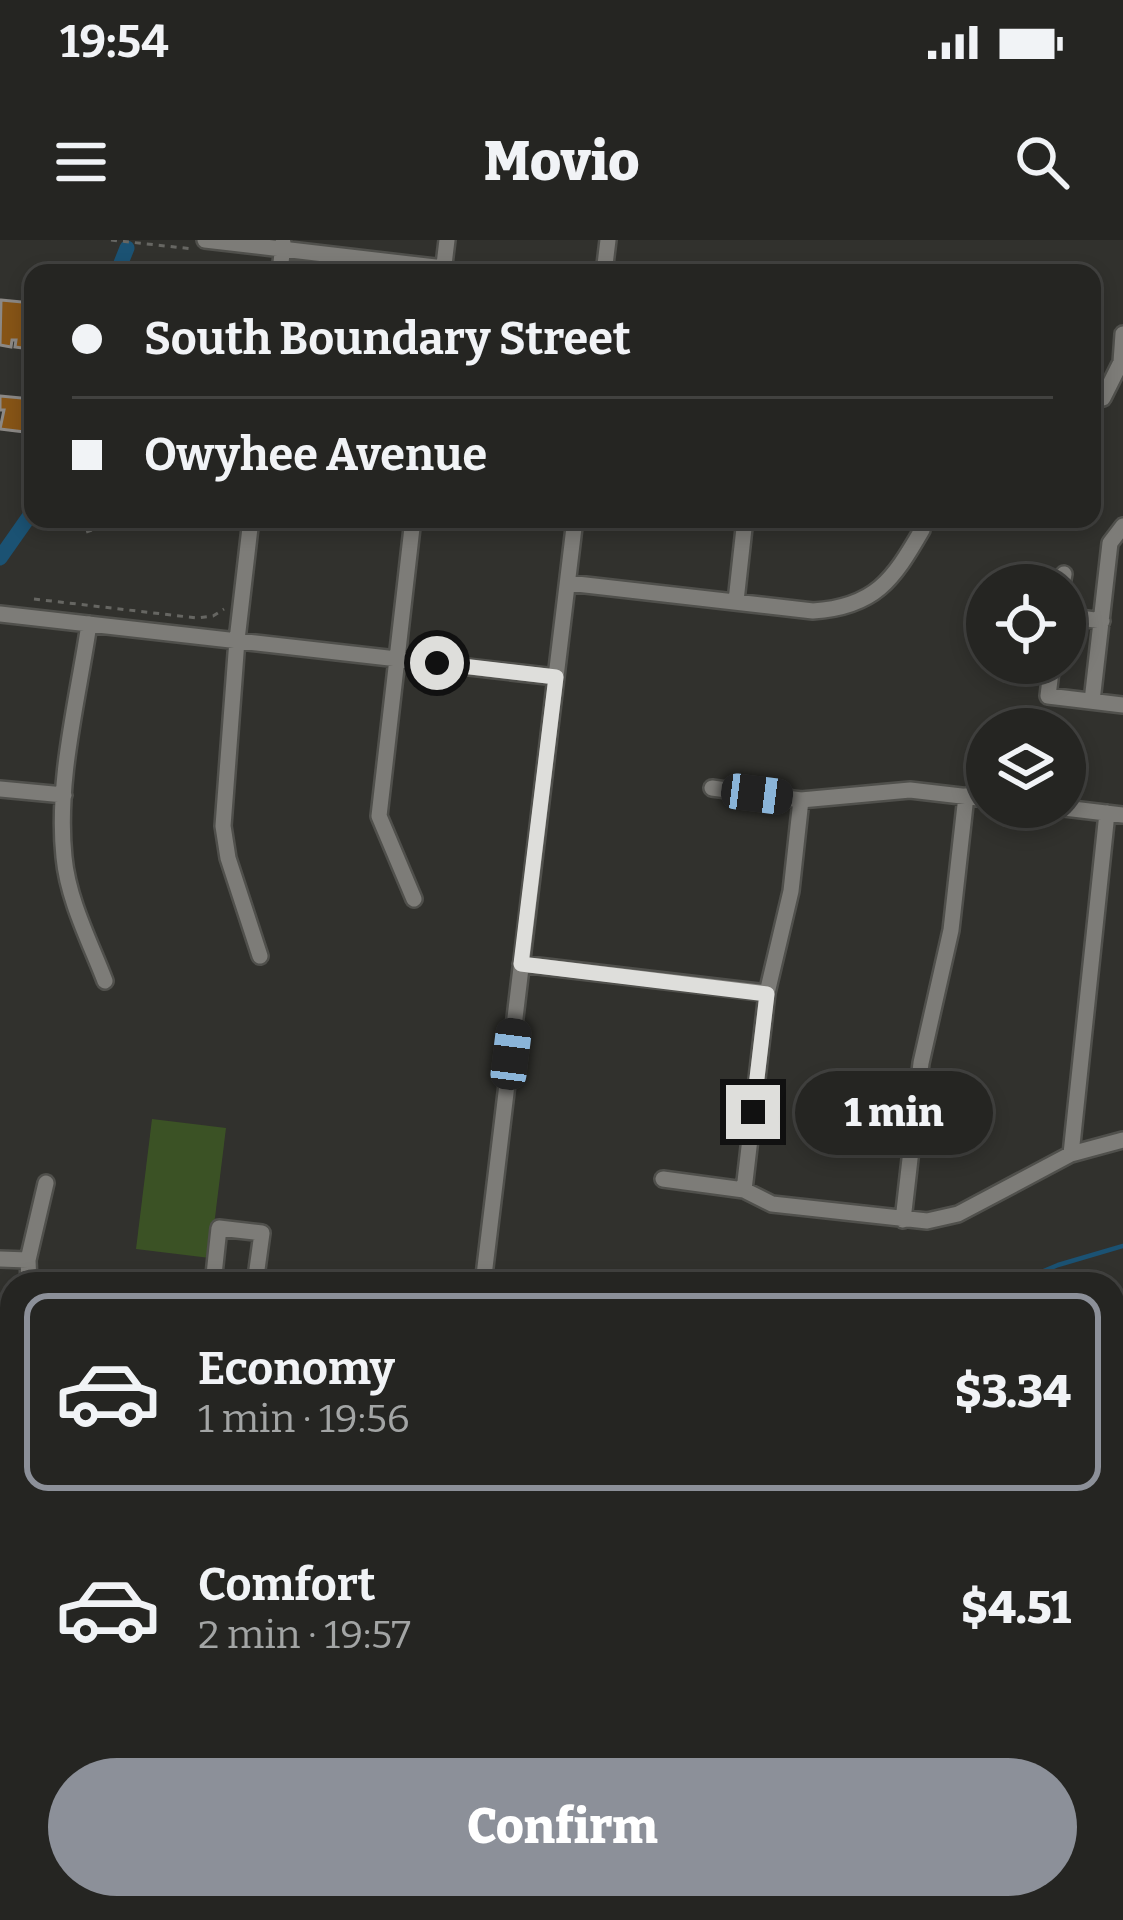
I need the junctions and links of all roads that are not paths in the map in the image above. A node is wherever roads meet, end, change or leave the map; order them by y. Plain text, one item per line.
1 (283, 244) edge
2 (202, 245) edge
3 (402, 264) edge
4 (1123, 334) edge
5 (1101, 390) edge
6 (1123, 526) edge
7 (250, 528) edge
8 (412, 528) edge
9 (574, 528) edge
10 (744, 528) edge
11 (922, 530) dead end
12 (568, 583) junction
13 (736, 602) junction
14 (0, 614) edge
15 (1086, 619) edge
16 (1102, 621) junction
17 (88, 624) junction
18 (237, 640) junction
19 (398, 658) junction
20 (556, 677) junction
21 (1049, 684) edge
22 (1092, 701) junction
23 (1123, 705) edge
24 (712, 788) dead end
25 (0, 789) edge
26 (64, 795) junction
27 (966, 796) joint
28 (801, 800) junction
29 (1115, 814) edge
30 (414, 899) dead end
31 (260, 956) dead end
32 (521, 964) junction
33 (105, 981) dead end
34 (767, 994) junction
35 (1123, 1140) edge
36 (1071, 1154) junction
37 (663, 1179) dead end
38 (46, 1183) dead end
39 (744, 1190) junction
40 (903, 1220) junction
41 (0, 1259) edge
42 (28, 1260) junction
43 (28, 1272) edge
44 (214, 1272) edge
45 (257, 1272) edge
46 (484, 1272) edge

1 - 2 street
1 - 3 street
4 - 5 street
6 - 16 street
7 - 18 street
8 - 19 street
9 - 12 street
10 - 13 street
11 - 13 street
12 - 13 street
12 - 20 street
14 - 17 street
15 - 16 street
16 - 22 street
17 - 18 street
17 - 26 street
18 - 19 street
18 - 31 street
19 - 20 street
19 - 30 street
20 - 32 street
21 - 22 street
22 - 23 street
24 - 28 street
25 - 26 street
26 - 33 street
27 - 28 street
27 - 40 street
28 - 34 street
29 - 36 street
32 - 34 street
32 - 46 street
34 - 39 street
35 - 36 street
36 - 40 street
37 - 39 street
38 - 42 street
39 - 40 street
41 - 42 street
42 - 43 street
44 - 45 street

